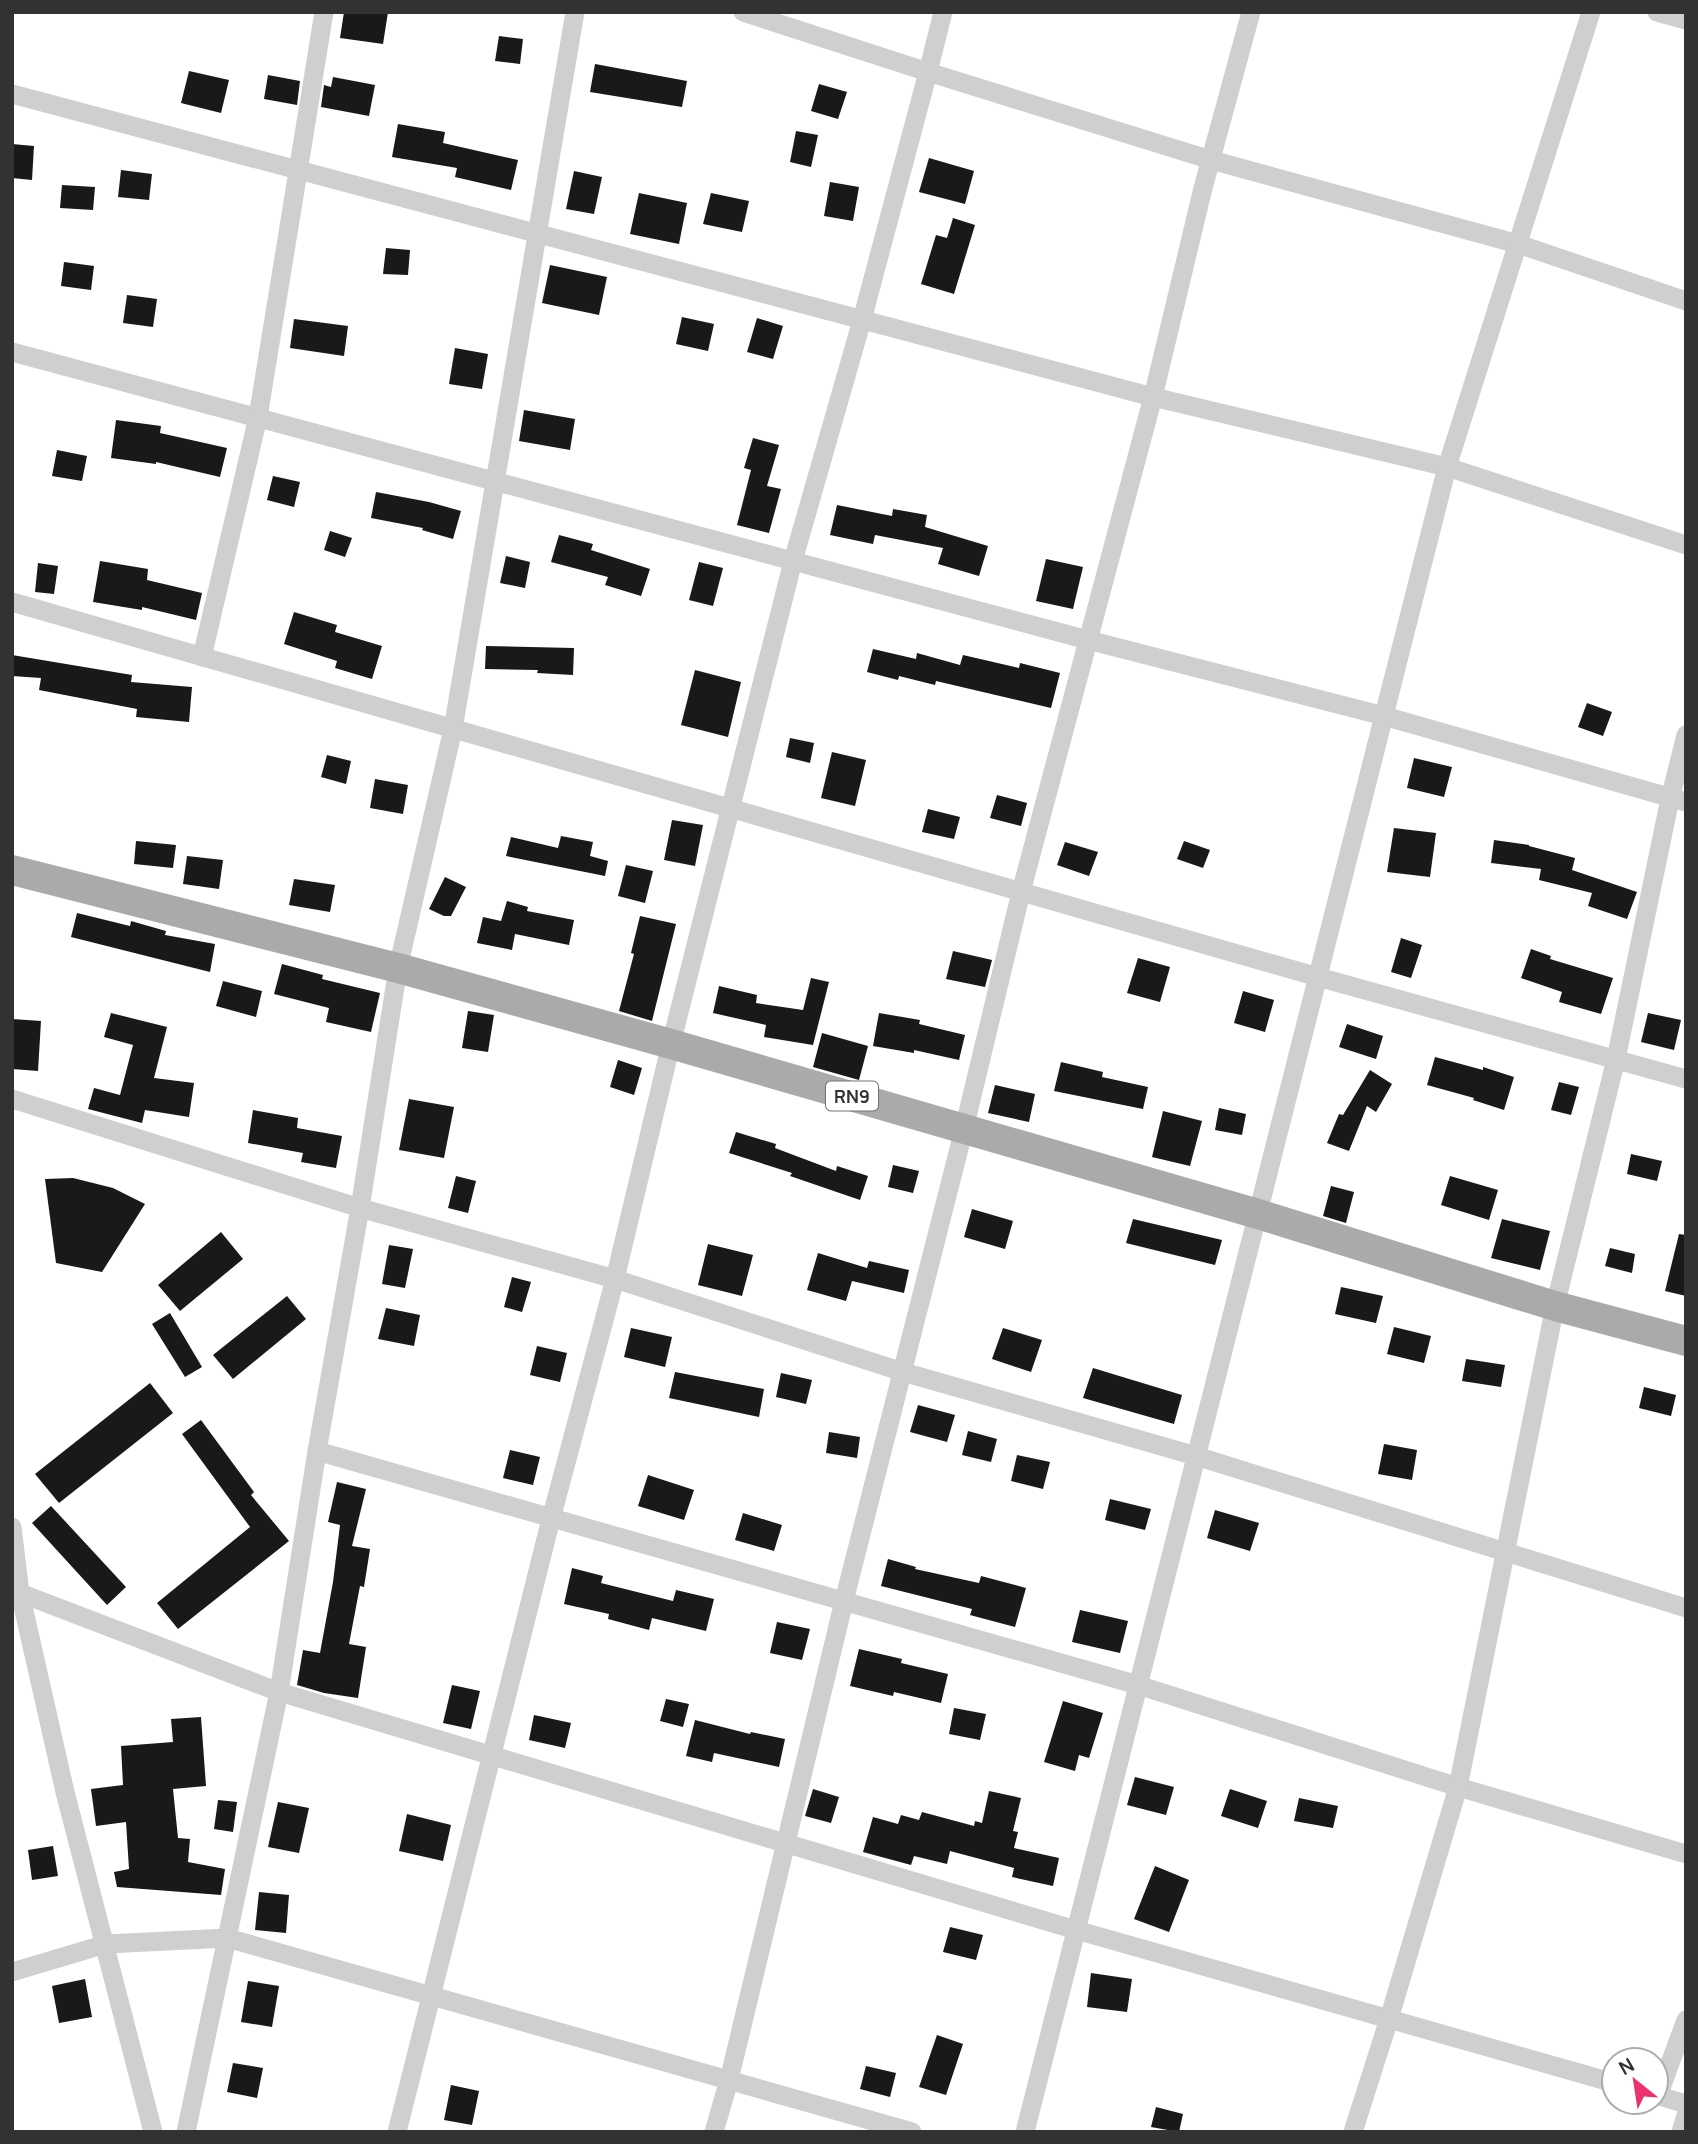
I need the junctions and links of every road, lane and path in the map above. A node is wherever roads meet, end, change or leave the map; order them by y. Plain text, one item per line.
1 (324, 12) edge
2 (575, 12) edge
3 (743, 12) edge
4 (943, 12) edge
5 (1251, 12) edge
6 (1591, 12) edge
7 (1657, 12) edge
8 (1686, 20) edge
9 (928, 72) junction
10 (12, 94) edge
11 (1211, 160) junction
12 (300, 171) junction
13 (537, 234) junction
14 (1518, 244) junction
15 (1686, 301) edge
16 (862, 320) junction
17 (12, 352) edge
18 (1153, 397) junction
19 (258, 417) junction
20 (1447, 467) junction
21 (495, 480) junction
22 (1686, 545) edge
23 (793, 561) junction
24 (12, 602) edge
25 (1088, 640) junction
26 (202, 657) junction
27 (1384, 716) junction
28 (453, 729) junction
29 (1686, 735) edge
30 (1678, 801) edge
31 (732, 809) junction
32 (12, 870) edge
33 (1021, 892) junction
34 (398, 968) junction
35 (1318, 977) junction
36 (671, 1044) junction
37 (1615, 1059) junction
38 (1686, 1079) edge
39 (12, 1099) edge
40 (964, 1129) junction
41 (360, 1208) junction
42 (1258, 1214) junction
43 (615, 1279) junction
44 (1555, 1306) junction
45 (1686, 1341) edge
46 (903, 1372) junction
47 (317, 1451) junction
48 (1196, 1456) junction
49 (551, 1519) junction
50 (12, 1527) edge
51 (1505, 1553) junction
52 (16, 1593) edge
53 (844, 1601) junction
54 (1686, 1608) edge
55 (1138, 1685) junction
56 (279, 1692) junction
57 (492, 1756) junction
58 (1458, 1787) junction
59 (785, 1843) junction
60 (1686, 1854) edge
61 (1076, 1930) junction
62 (227, 1938) junction
63 (106, 1944) junction
64 (12, 1972) edge
65 (430, 1996) junction
66 (1389, 2019) junction
67 (1686, 2020) edge
68 (1670, 2062) edge
69 (1600, 2079) edge
70 (729, 2080) junction
71 (1686, 2115) edge
72 (153, 2132) edge
73 (186, 2132) edge
74 (397, 2132) edge
75 (714, 2132) edge
76 (912, 2132) edge
77 (1025, 2132) edge
78 (1353, 2132) edge
79 (1681, 2132) edge

1 - 12 street
2 - 13 street
3 - 9 street
4 - 9 street
5 - 11 street
6 - 14 street
7 - 8 street
9 - 11 street
9 - 16 street
10 - 12 street
11 - 14 street
11 - 18 street
12 - 13 street
12 - 19 street
13 - 16 street
13 - 21 street
14 - 15 street
14 - 20 street
16 - 18 street
16 - 23 street
17 - 19 street
18 - 20 street
18 - 25 street
19 - 21 street
19 - 26 street
20 - 22 street
20 - 27 street
21 - 23 street
21 - 28 street
23 - 25 street
23 - 31 street
24 - 26 street
25 - 27 street
25 - 33 street
26 - 28 street
27 - 30 street
27 - 35 street
28 - 31 street
28 - 34 street
29 - 30 street
30 - 37 street
31 - 33 street
31 - 36 street
32 - 34 main road, RN9
33 - 35 street
33 - 40 street
34 - 36 main road, RN9
34 - 41 street
35 - 37 street
35 - 42 street
36 - 40 main road, RN9
36 - 43 street
37 - 38 street
37 - 44 street
39 - 41 street
40 - 42 main road, RN9
40 - 46 street
41 - 43 street
41 - 47 street
42 - 44 main road, RN9
42 - 48 street
43 - 46 street
43 - 49 street
44 - 45 main road, RN9
44 - 51 street
46 - 48 street
46 - 53 street
47 - 49 street
47 - 56 street
48 - 51 street
48 - 55 street
49 - 53 street
49 - 57 street
50 - 52 street
51 - 54 street
51 - 58 street
52 - 56 street
52 - 63 street
53 - 55 street
53 - 59 street
55 - 58 street
55 - 61 street
56 - 57 street
56 - 62 street
57 - 59 street
57 - 65 street
58 - 60 street
58 - 66 street
59 - 61 street
59 - 70 street
61 - 66 street
61 - 77 street
62 - 63 street
62 - 65 street
62 - 73 street
63 - 64 street
63 - 72 street
65 - 70 street
65 - 74 street
66 - 69 street
66 - 78 street
67 - 68 street
70 - 75 street
70 - 76 street
71 - 79 street

